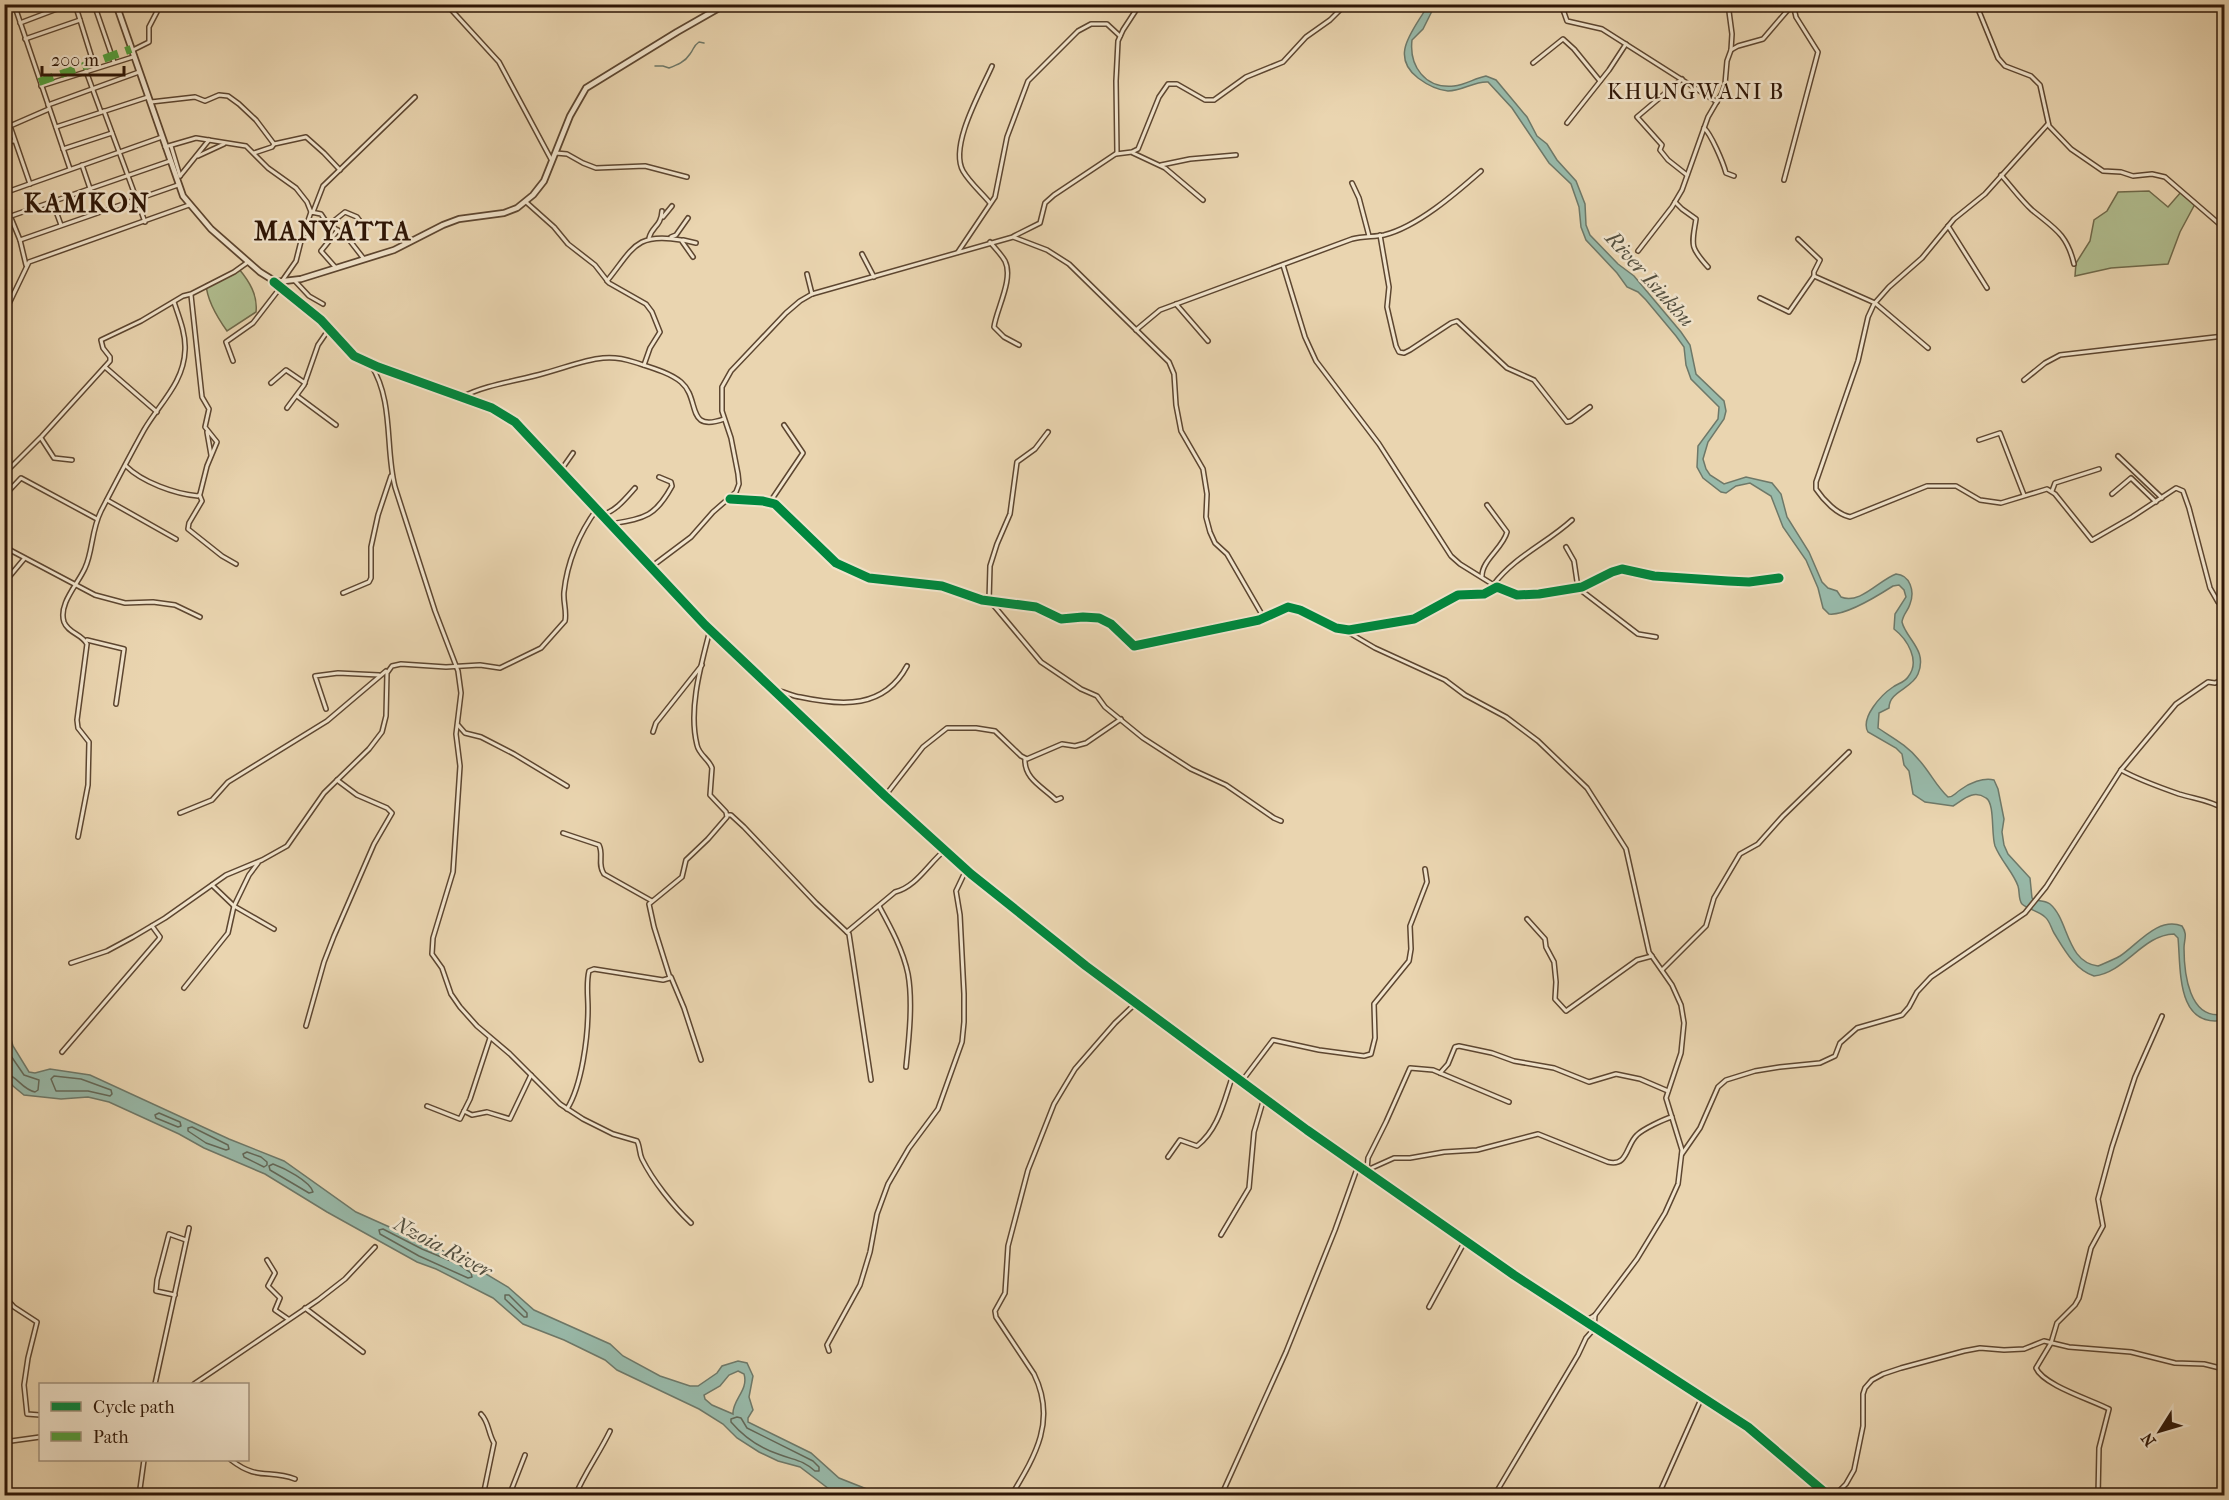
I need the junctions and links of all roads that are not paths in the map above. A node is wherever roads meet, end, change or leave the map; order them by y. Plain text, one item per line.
1 (14, 4) edge
2 (70, 4) edge
3 (75, 4) edge
4 (94, 4) edge
5 (116, 4) edge
6 (446, 4) edge
7 (726, 4) edge
8 (1140, 4) edge
9 (1346, 4) edge
10 (1561, 4) edge
11 (1728, 4) edge
12 (1763, 4) edge
13 (1793, 4) edge
14 (1976, 4) edge
15 (159, 5) edge
16 (81, 20) junction
17 (20, 23) junction
18 (1120, 36) junction
19 (25, 40) junction
20 (1732, 41) junction
21 (1626, 44) junction
22 (1738, 46) junction
23 (1731, 50) junction
24 (132, 54) junction
25 (114, 63) junction
26 (1533, 63) dead end
27 (992, 66) dead end
28 (95, 68) junction
29 (86, 71) junction
30 (139, 72) junction
31 (1682, 79) junction
32 (1600, 81) junction
33 (41, 86) junction
34 (93, 89) junction
35 (415, 97) dead end
36 (149, 99) junction
37 (1717, 102) junction
38 (49, 107) junction
39 (103, 112) junction
40 (1567, 123) dead end
41 (2048, 124) junction
42 (56, 127) junction
43 (1704, 128) junction
44 (112, 133) junction
45 (162, 137) junction
46 (209, 140) junction
47 (14, 141) junction
48 (4, 142) edge
49 (226, 143) junction
50 (274, 144) junction
51 (168, 146) junction
52 (63, 149) junction
53 (1132, 152) junction
54 (119, 153) junction
55 (254, 153) junction
56 (555, 153) junction
57 (1116, 154) junction
58 (1236, 155) dead end
59 (197, 156) junction
60 (170, 161) junction
61 (552, 161) junction
62 (82, 165) junction
63 (1161, 165) junction
64 (70, 169) junction
65 (340, 170) junction
66 (1481, 171) dead end
67 (2001, 175) junction
68 (128, 176) junction
69 (180, 176) junction
70 (1687, 176) junction
71 (1734, 176) dead end
72 (4, 177) edge
73 (687, 177) dead end
74 (1784, 180) dead end
75 (178, 183) junction
76 (1352, 183) dead end
77 (30, 184) junction
78 (90, 189) junction
79 (10, 191) junction
80 (4, 193) edge
81 (136, 199) junction
82 (1203, 200) dead end
83 (4, 201) edge
84 (53, 202) junction
85 (526, 202) junction
86 (1676, 202) junction
87 (990, 203) junction
88 (189, 206) junction
89 (672, 206) dead end
90 (662, 211) dead end
91 (98, 212) junction
92 (312, 212) junction
93 (11, 216) junction
94 (662, 218) junction
95 (688, 218) dead end
96 (145, 222) junction
97 (330, 224) junction
98 (61, 225) junction
99 (1948, 226) junction
100 (2224, 228) edge
101 (366, 229) dead end
102 (338, 230) junction
103 (1369, 236) junction
104 (1380, 236) junction
105 (1013, 237) junction
106 (649, 238) junction
107 (669, 238) junction
108 (1798, 239) dead end
109 (20, 240) junction
110 (681, 240) junction
111 (990, 242) junction
112 (696, 243) dead end
113 (1638, 251) dead end
114 (958, 252) junction
115 (862, 254) dead end
116 (693, 257) dead end
117 (364, 260) junction
118 (248, 262) junction
119 (26, 264) junction
120 (2074, 264) dead end
121 (1283, 265) junction
122 (1708, 267) dead end
123 (337, 269) junction
124 (807, 274) dead end
125 (1814, 276) junction
126 (874, 277) junction
127 (296, 281) junction
128 (274, 282) junction
129 (281, 282) junction
130 (607, 282) junction
131 (280, 288) junction
132 (1988, 288) dead end
133 (191, 294) junction
134 (812, 294) junction
135 (1760, 298) dead end
136 (174, 302) junction
137 (1875, 303) junction
138 (323, 304) dead end
139 (1176, 304) junction
140 (4, 314) edge
141 (329, 329) junction
142 (1136, 330) junction
143 (2224, 336) edge
144 (1208, 341) dead end
145 (1019, 345) dead end
146 (1928, 348) dead end
147 (233, 361) dead end
148 (370, 364) junction
149 (644, 365) junction
150 (105, 367) junction
151 (2024, 380) dead end
152 (271, 383) dead end
153 (305, 383) junction
154 (297, 396) junction
155 (462, 397) junction
156 (1590, 407) dead end
157 (287, 408) dead end
158 (157, 412) junction
159 (724, 419) junction
160 (336, 425) dead end
161 (784, 425) dead end
162 (207, 431) junction
163 (1048, 432) dead end
164 (41, 438) junction
165 (1979, 440) dead end
166 (573, 453) dead end
167 (2118, 456) dead end
168 (211, 457) junction
169 (72, 460) dead end
170 (126, 466) junction
171 (2099, 469) dead end
172 (561, 470) junction
173 (4, 474) edge
174 (392, 474) junction
175 (659, 477) dead end
176 (635, 488) dead end
177 (2052, 491) junction
178 (2112, 494) dead end
179 (200, 495) junction
180 (2024, 495) junction
181 (4, 496) edge
182 (2162, 498) junction
183 (730, 499) junction
184 (107, 500) junction
185 (770, 502) junction
186 (2156, 502) junction
187 (1486, 506) dead end
188 (597, 509) junction
189 (602, 515) junction
190 (97, 519) junction
191 (1572, 520) dead end
192 (611, 524) junction
193 (4, 532) edge
194 (176, 539) dead end
195 (1566, 547) dead end
196 (24, 559) junction
197 (236, 564) dead end
198 (651, 567) junction
199 (1482, 578) junction
200 (1779, 578) dead end
201 (4, 583) edge
202 (75, 586) junction
203 (1495, 586) junction
204 (1578, 588) junction
205 (343, 593) dead end
206 (989, 601) junction
207 (2224, 607) edge
208 (200, 617) dead end
209 (1264, 618) junction
210 (710, 630) junction
211 (1346, 631) junction
212 (1656, 637) dead end
213 (86, 640) junction
214 (702, 664) junction
215 (907, 666) dead end
216 (456, 667) junction
217 (388, 670) junction
218 (381, 675) junction
219 (2224, 679) edge
220 (773, 690) junction
221 (116, 704) dead end
222 (326, 710) dead end
223 (1121, 719) junction
224 (457, 724) junction
225 (652, 732) dead end
226 (1849, 752) dead end
227 (1025, 759) junction
228 (2121, 770) junction
229 (338, 780) junction
230 (567, 786) dead end
231 (885, 796) junction
232 (1061, 798) dead end
233 (2224, 809) edge
234 (180, 813) dead end
235 (727, 815) junction
236 (1281, 821) dead end
237 (563, 833) dead end
238 (78, 837) dead end
239 (945, 850) junction
240 (262, 860) junction
241 (1425, 869) dead end
242 (966, 870) junction
243 (212, 885) junction
244 (652, 900) junction
245 (234, 906) junction
246 (879, 906) junction
247 (1527, 919) dead end
248 (152, 926) junction
249 (274, 929) dead end
250 (847, 932) junction
251 (1652, 956) junction
252 (71, 963) dead end
253 (1662, 970) junction
254 (670, 977) junction
255 (184, 988) dead end
256 (1136, 1003) junction
257 (2162, 1016) dead end
258 (306, 1026) dead end
259 (490, 1038) junction
260 (62, 1052) dead end
261 (701, 1060) dead end
262 (906, 1067) dead end
263 (1440, 1073) junction
264 (531, 1075) junction
265 (1233, 1075) junction
266 (871, 1080) dead end
267 (1242, 1081) junction
268 (1668, 1091) junction
269 (1264, 1098) junction
270 (1509, 1102) dead end
271 (427, 1106) dead end
272 (567, 1109) junction
273 (464, 1111) junction
274 (1672, 1116) junction
275 (1682, 1154) junction
276 (1168, 1157) dead end
277 (1358, 1167) junction
278 (1366, 1171) junction
279 (691, 1223) dead end
280 (189, 1228) dead end
281 (1221, 1235) dead end
282 (186, 1240) junction
283 (1465, 1241) junction
284 (375, 1247) dead end
285 (267, 1260) dead end
286 (175, 1295) junction
287 (4, 1296) edge
288 (1429, 1307) dead end
289 (305, 1308) junction
290 (1595, 1316) junction
291 (288, 1319) junction
292 (1584, 1322) junction
293 (1594, 1329) junction
294 (2051, 1343) junction
295 (829, 1351) dead end
296 (363, 1352) dead end
297 (2224, 1369) edge
298 (155, 1383) edge
299 (197, 1383) edge
300 (1702, 1397) junction
301 (481, 1414) dead end
302 (39, 1415) edge
303 (610, 1431) dead end
304 (39, 1437) edge
305 (4, 1442) edge
306 (525, 1455) dead end
307 (144, 1461) edge
308 (233, 1461) edge
309 (295, 1479) dead end
310 (139, 1496) edge
311 (483, 1496) edge
312 (509, 1496) edge
313 (575, 1496) edge
314 (1011, 1496) edge
315 (1221, 1496) edge
316 (1494, 1496) edge
317 (1658, 1496) edge
318 (1832, 1496) edge
319 (2097, 1496) edge

1 - 17 street
2 - 17 street
3 - 16 street
4 - 25 street
5 - 24 street
6 - 61 street
7 - 56 street
8 - 18 street
9 - 53 street
10 - 21 street
11 - 20 street
12 - 13 street
13 - 22 street
13 - 74 street
14 - 41 street
15 - 24 street
16 - 19 street
16 - 28 street
17 - 19 street
18 - 57 street
18 - 87 street
19 - 33 street
20 - 22 street
20 - 23 street
21 - 31 street
21 - 32 street
22 - 23 street
23 - 37 street
24 - 25 street
24 - 30 street
25 - 28 street
26 - 32 street
27 - 87 street
28 - 29 street
29 - 33 street
29 - 34 street
30 - 34 street
30 - 36 street
31 - 37 street
31 - 70 street
32 - 40 street
33 - 38 street
34 - 38 street
34 - 39 street
35 - 65 street
36 - 39 street
36 - 45 street
36 - 50 street
37 - 43 street
38 - 42 street
38 - 47 street
39 - 42 street
39 - 44 street
41 - 67 street
41 - 100 street
42 - 52 street
43 - 70 street
43 - 71 street
44 - 52 street
44 - 54 street
45 - 51 street
45 - 54 street
46 - 49 street
46 - 51 street
46 - 59 street
47 - 48 street
47 - 77 street
49 - 55 street
49 - 59 street
50 - 55 street
50 - 65 street
51 - 60 street
51 - 69 street
52 - 64 street
53 - 57 street
53 - 63 street
54 - 62 street
54 - 68 street
55 - 92 street
56 - 61 street
56 - 73 street
57 - 105 street
58 - 63 street
59 - 69 street
60 - 68 street
60 - 75 street
61 - 85 street
62 - 64 street
62 - 78 street
63 - 82 street
64 - 77 street
65 - 92 street
66 - 104 street
67 - 99 street
67 - 120 street
68 - 78 street
68 - 81 street
69 - 75 street
70 - 86 street
72 - 79 street
75 - 81 street
75 - 88 street
76 - 103 street
77 - 79 street
78 - 84 street
78 - 91 street
79 - 80 street
81 - 91 street
81 - 96 street
83 - 93 street
84 - 93 street
84 - 98 street
85 - 117 street
85 - 130 street
86 - 113 street
86 - 122 street
87 - 114 street
88 - 96 street
88 - 118 street
89 - 94 street
90 - 94 street
91 - 98 street
92 - 97 street
92 - 129 street
93 - 109 street
94 - 106 street
95 - 107 street
96 - 119 street
97 - 101 street
97 - 102 street
98 - 109 street
99 - 132 street
99 - 137 street
102 - 117 street
102 - 123 street
103 - 104 street
103 - 121 street
104 - 156 street
105 - 111 street
105 - 142 street
106 - 107 street
106 - 130 street
107 - 110 street
108 - 125 street
109 - 119 street
110 - 112 street
110 - 116 street
111 - 114 street
111 - 145 street
114 - 126 street
115 - 126 street
117 - 123 street
118 - 128 street
118 - 133 street
119 - 140 street
121 - 139 street
121 - 199 street
123 - 127 street
124 - 134 street
125 - 135 street
125 - 137 street
126 - 134 street
127 - 129 street
127 - 138 street
128 - 129 street
128 - 131 street
130 - 149 street
131 - 141 street
131 - 147 street
133 - 136 street
133 - 162 street
134 - 159 street
136 - 150 street
136 - 158 street
137 - 146 street
137 - 180 street
139 - 142 street
139 - 144 street
141 - 148 street
141 - 153 street
142 - 209 street
143 - 151 street
148 - 155 street
148 - 174 street
149 - 155 street
149 - 159 street
150 - 158 street
150 - 164 street
152 - 153 street
153 - 154 street
154 - 157 street
154 - 160 street
155 - 172 street
158 - 170 street
159 - 183 street
161 - 185 street
162 - 168 street
162 - 168 street
163 - 206 street
164 - 169 street
164 - 173 street
165 - 180 street
166 - 172 street
167 - 182 street
168 - 179 street
170 - 179 street
170 - 184 street
171 - 177 street
172 - 188 street
174 - 205 street
174 - 216 street
175 - 192 street
176 - 189 street
177 - 180 street
177 - 186 street
178 - 186 street
179 - 197 street
181 - 190 street
182 - 186 street
182 - 207 street
183 - 185 street
183 - 198 street
184 - 190 street
184 - 194 street
185 - 206 street
187 - 199 street
188 - 189 street
188 - 216 street
189 - 192 street
190 - 202 street
191 - 203 street
192 - 198 street
193 - 196 street
195 - 204 street
196 - 201 street
196 - 202 street
198 - 210 street
199 - 203 street
200 - 204 street
202 - 208 street
202 - 213 street
203 - 204 street
203 - 211 street
204 - 212 street
206 - 209 street
206 - 223 street
209 - 211 street
210 - 214 street
210 - 220 street
211 - 251 street
213 - 221 street
213 - 238 street
214 - 225 street
214 - 235 street
215 - 220 street
216 - 217 street
216 - 224 street
217 - 218 street
217 - 229 street
218 - 222 street
218 - 234 street
219 - 228 street
220 - 231 street
223 - 227 street
223 - 236 street
224 - 230 street
224 - 259 street
226 - 253 street
227 - 231 street
227 - 232 street
228 - 233 street
228 - 275 street
229 - 240 street
229 - 258 street
231 - 239 street
235 - 244 street
235 - 250 street
237 - 244 street
239 - 242 street
239 - 246 street
240 - 243 street
240 - 245 street
241 - 267 street
242 - 256 street
242 - 295 street
243 - 245 street
243 - 248 street
244 - 254 street
245 - 249 street
245 - 255 street
246 - 250 street
246 - 262 street
247 - 251 street
248 - 252 street
248 - 260 street
250 - 266 street
251 - 253 street
253 - 268 street
254 - 261 street
254 - 272 street
256 - 265 street
256 - 314 street
257 - 294 street
259 - 264 street
259 - 273 street
263 - 268 street
263 - 270 street
263 - 278 street
264 - 272 street
264 - 273 street
265 - 267 street
265 - 276 street
267 - 269 street
268 - 274 street
269 - 277 street
269 - 281 street
271 - 273 street
272 - 279 street
274 - 275 street
274 - 278 street
275 - 290 street
277 - 278 street
277 - 315 street
278 - 283 street
280 - 282 street
282 - 286 street
282 - 286 street
283 - 288 street
283 - 292 street
284 - 289 street
285 - 291 street
286 - 298 street
287 - 302 street
289 - 291 street
289 - 296 street
290 - 292 street
290 - 293 street
291 - 299 street
292 - 293 street
293 - 300 street
293 - 316 street
294 - 297 street
294 - 318 street
294 - 319 street
300 - 317 street
300 - 318 street
301 - 311 street
303 - 313 street
304 - 305 street
306 - 312 street
307 - 310 street
308 - 309 street

